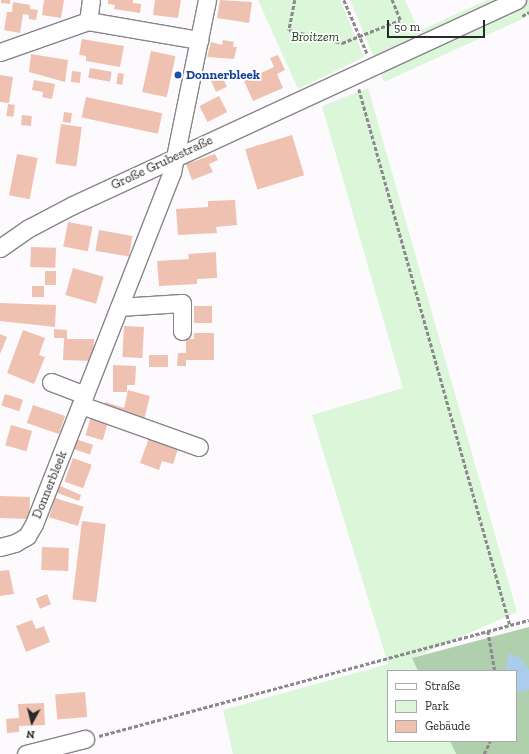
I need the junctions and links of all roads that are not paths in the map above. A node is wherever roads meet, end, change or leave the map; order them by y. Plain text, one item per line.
1 (91, 0) edge
2 (207, 0) edge
3 (517, 0) edge
4 (88, 21) junction
5 (199, 40) junction
6 (0, 52) edge
7 (174, 157) junction
8 (0, 248) edge
9 (119, 307) junction
10 (182, 331) dead end
11 (51, 382) dead end
12 (83, 400) junction
13 (200, 447) dead end
14 (0, 547) edge
15 (85, 739) road end
16 (26, 754) edge

1 - 4 street
2 - 5 street, Donnerbleek
3 - 7 street, Große Grubestraße
4 - 5 street
4 - 6 street
5 - 7 street, Donnerbleek
7 - 8 street, Große Grubestraße
7 - 9 street, Donnerbleek
9 - 10 street
9 - 12 street, Donnerbleek
11 - 12 street
12 - 13 street
12 - 14 street, Donnerbleek
15 - 16 street

